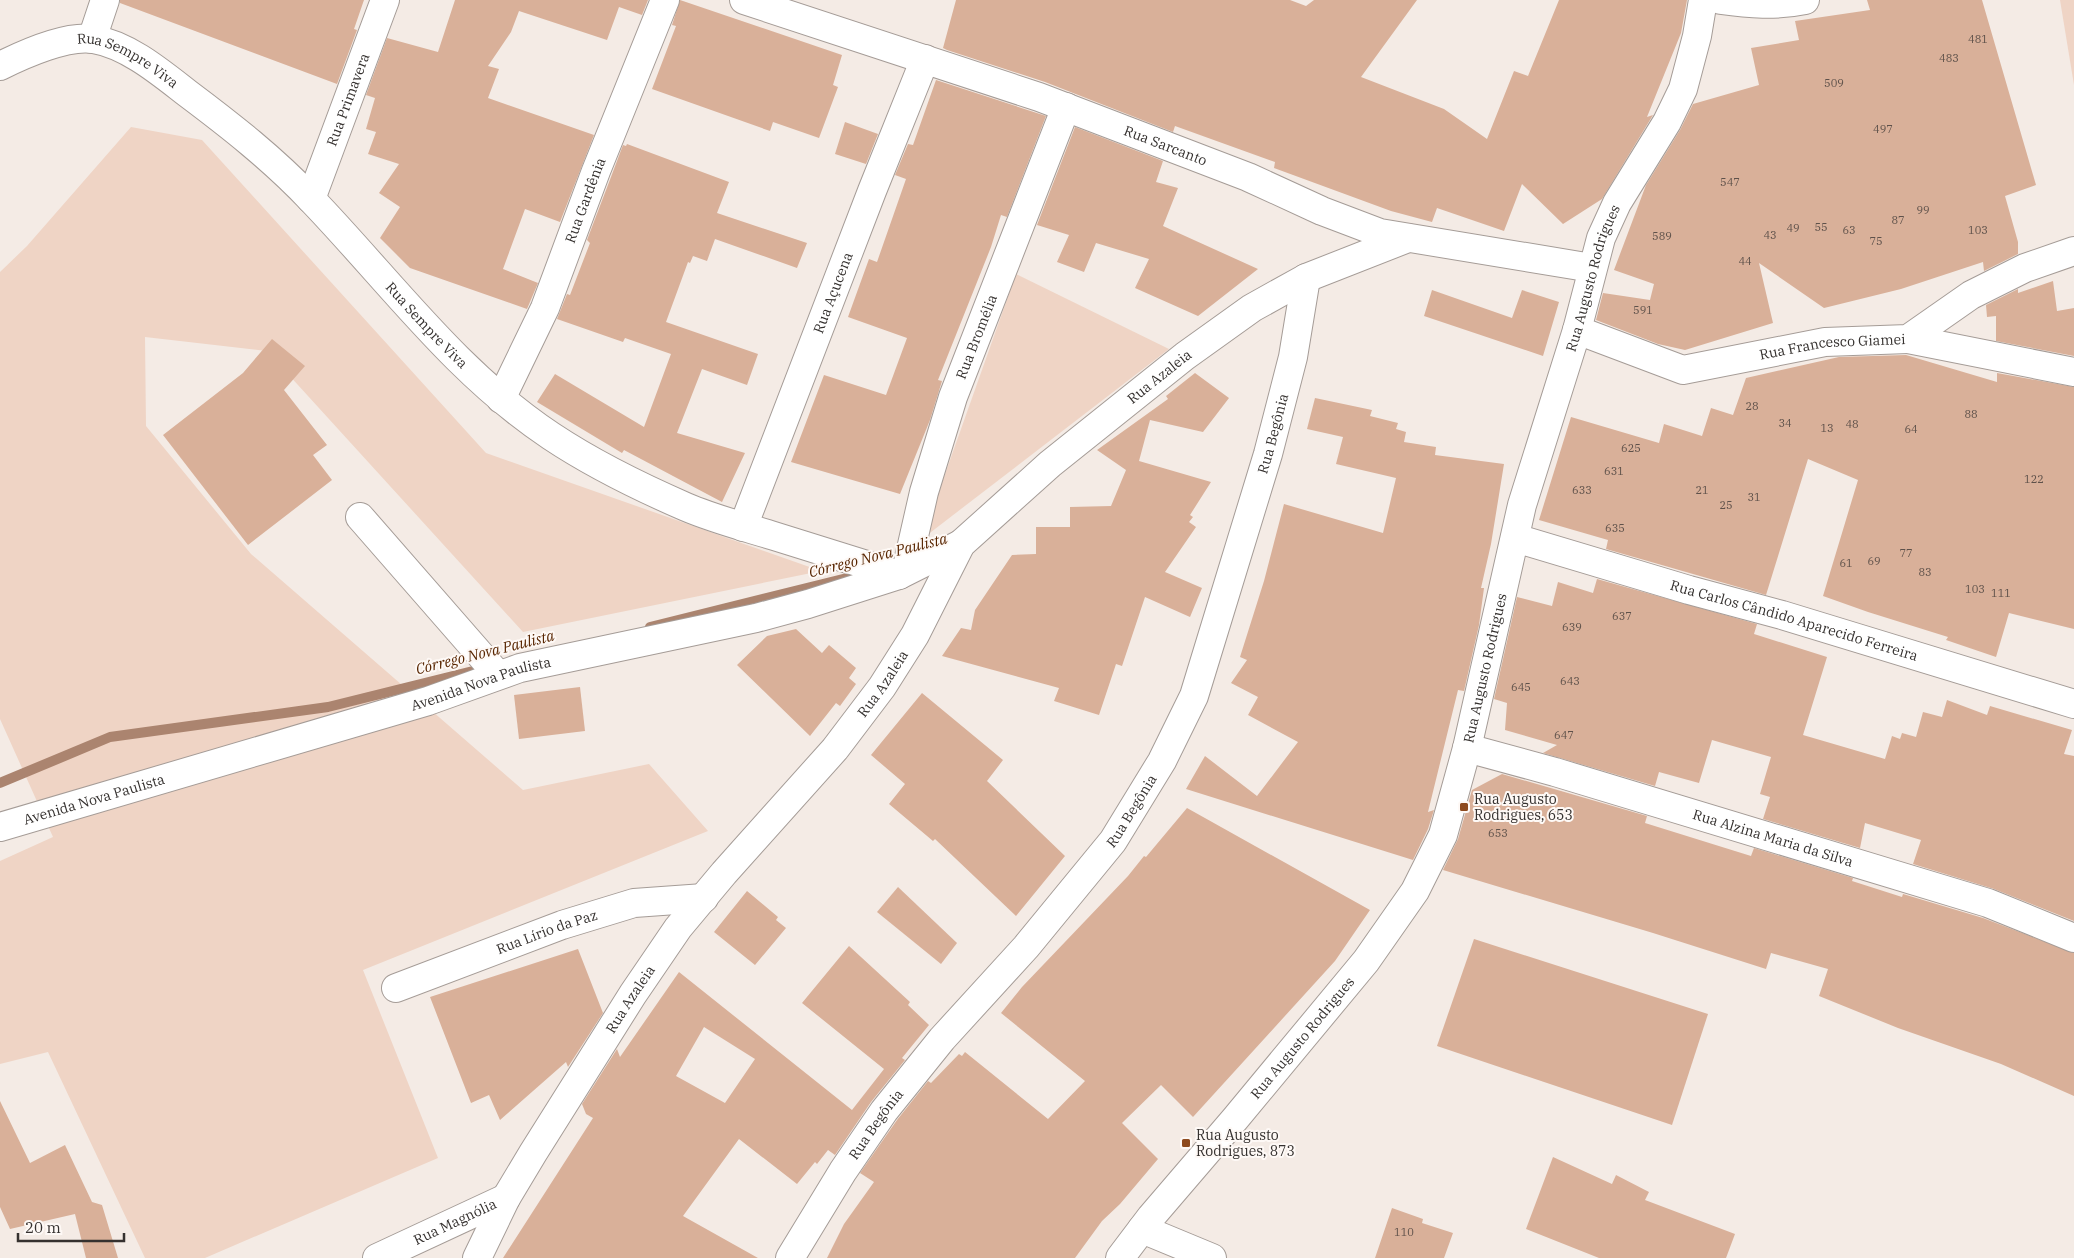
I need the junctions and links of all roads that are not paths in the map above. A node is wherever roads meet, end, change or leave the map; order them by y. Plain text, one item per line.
1 (105, 0) edge
2 (385, 0) edge
3 (665, 0) edge
4 (744, 0) edge
5 (1703, 0) edge
6 (1721, 0) edge
7 (1804, 0) edge
8 (92, 39) junction
9 (925, 60) junction
10 (0, 66) edge
11 (1066, 107) junction
12 (311, 199) junction
13 (1408, 238) junction
14 (2074, 251) edge
15 (1592, 268) junction
16 (1306, 278) junction
17 (1577, 330) junction
18 (1908, 338) junction
19 (2074, 372) edge
20 (501, 399) junction
21 (360, 517) dead end
22 (743, 527) junction
23 (1515, 538) junction
24 (961, 544) junction
25 (902, 573) junction
26 (498, 675) junction
27 (2074, 704) edge
28 (1467, 748) junction
29 (0, 827) edge
30 (704, 898) junction
31 (2074, 938) edge
32 (396, 988) dead end
33 (506, 1198) junction
34 (1142, 1229) junction
35 (377, 1258) edge
36 (477, 1258) edge
37 (790, 1258) edge
38 (1120, 1258) edge
39 (1212, 1258) edge

1 - 8 street
2 - 12 street, Rua Primavera
3 - 20 street, Rua Gardênia
4 - 9 street, Rua Sarcanto
5 - 15 street, Rua Augusto Rodrigues
6 - 7 street
8 - 10 street, Rua Sempre Viva
8 - 12 street, Rua Sempre Viva
9 - 11 street, Rua Sarcanto
9 - 22 street, Rua Açucena
11 - 13 street, Rua Sarcanto
11 - 25 street, Rua Bromélia
12 - 20 street, Rua Sempre Viva
13 - 15 street, Rua Sarcanto
13 - 16 street, Rua Azaleia
14 - 18 street, Rua Francesco Giamei
15 - 17 street, Rua Augusto Rodrigues
16 - 24 street, Rua Azaleia
16 - 37 street, Rua Begônia
17 - 18 street, Rua Francesco Giamei
17 - 23 street, Rua Augusto Rodrigues
18 - 19 street
20 - 22 street, Rua Sempre Viva
21 - 26 street
22 - 25 street, Rua Sempre Viva
23 - 27 street, Rua Carlos Cândido Aparecido Ferreira
23 - 28 street, Rua Augusto Rodrigues
24 - 25 street, Avenida Nova Paulista
24 - 30 street, Rua Azaleia
25 - 26 street, Avenida Nova Paulista
26 - 29 street, Avenida Nova Paulista
28 - 31 street, Rua Alzina Maria da Silva
28 - 34 street, Rua Augusto Rodrigues
30 - 32 street, Rua Lírio da Paz
30 - 33 street, Rua Azaleia
33 - 35 street, Rua Magnólia
33 - 36 street, Rua Azaleia
34 - 38 street, Rua Augusto Rodrigues
34 - 39 street

